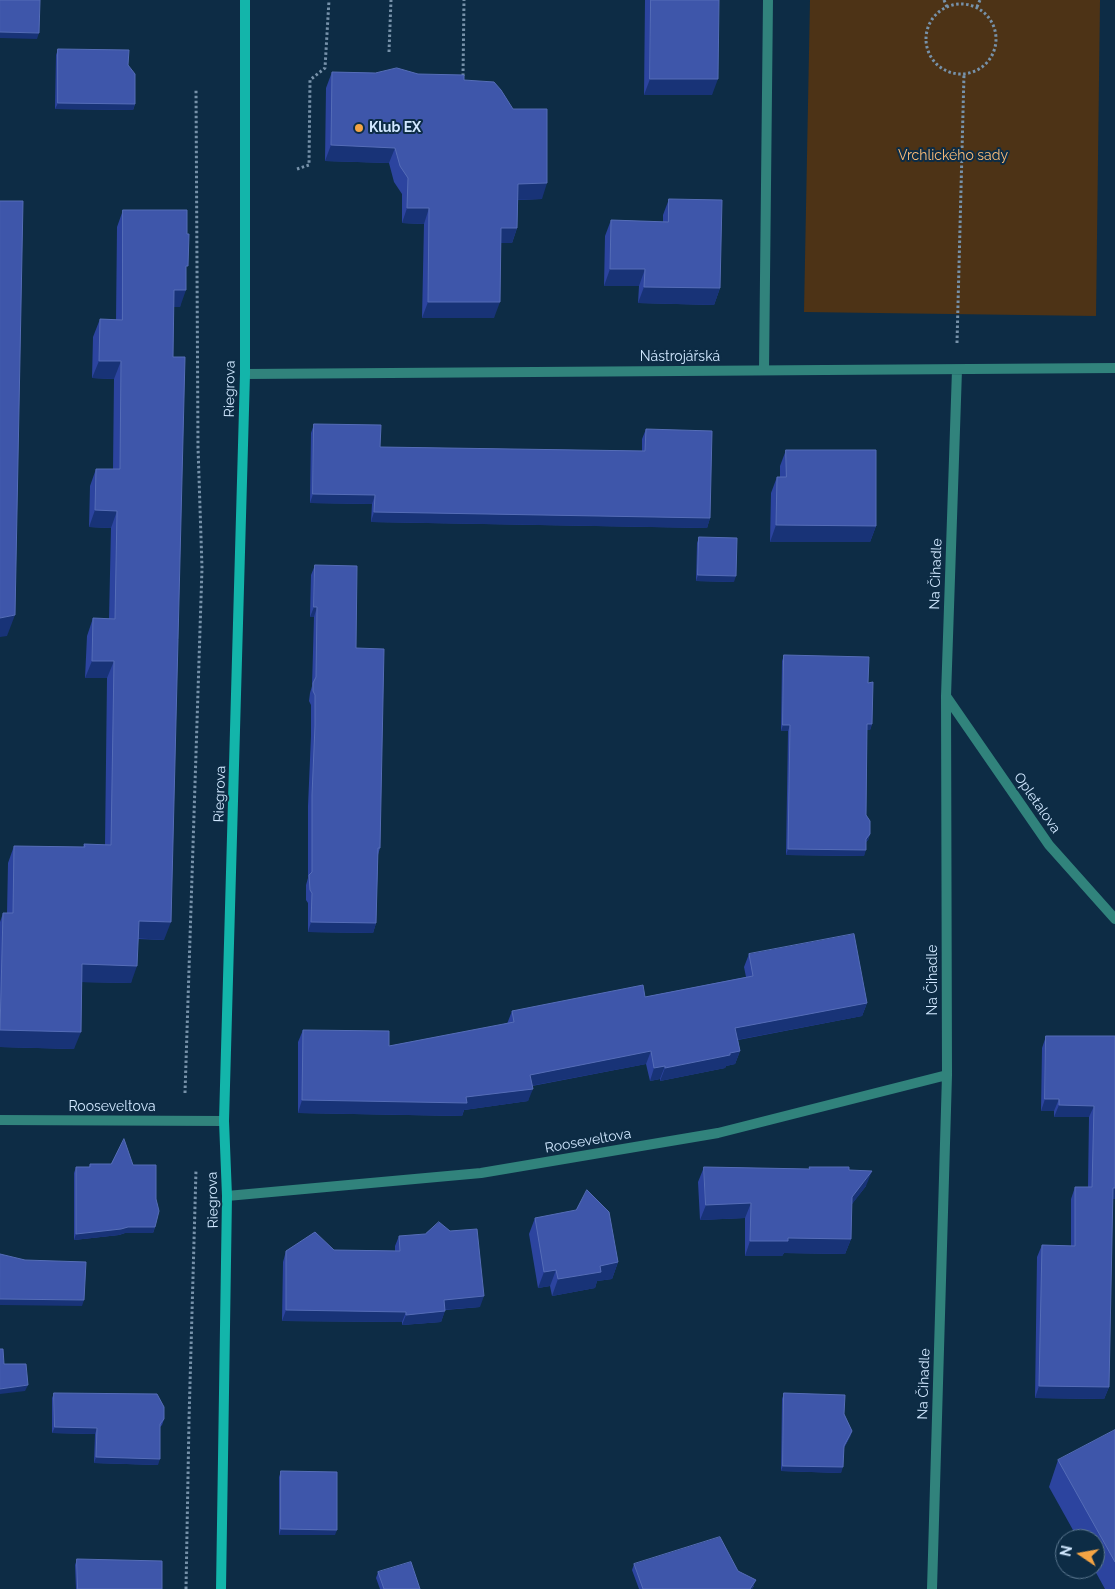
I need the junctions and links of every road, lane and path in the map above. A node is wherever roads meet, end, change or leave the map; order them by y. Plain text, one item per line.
1 (245, 0) edge
2 (329, 0) edge
3 (391, 0) edge
4 (464, 0) edge
5 (768, 0) edge
6 (944, 0) edge
7 (980, 0) edge
8 (947, 7) junction
9 (977, 7) junction
10 (389, 52) dead end
11 (964, 74) junction
12 (463, 76) edge
13 (196, 89) dead end
14 (297, 169) dead end
15 (1115, 368) edge
16 (764, 370) junction
17 (957, 370) junction
18 (245, 374) junction
19 (946, 696) junction
20 (1115, 919) edge
21 (947, 1076) junction
22 (0, 1120) edge
23 (184, 1121) junction
24 (224, 1121) junction
25 (196, 1165) dead end
26 (227, 1196) junction
27 (186, 1589) edge
28 (221, 1589) edge
29 (932, 1589) edge

1 - 18 street, Riegrova
2 - 14 path
3 - 10 path
4 - 12 path
5 - 16 street
6 - 8 path
7 - 9 path
8 - 9 path
8 - 11 path
9 - 11 path
11 - 17 path
13 - 23 path
15 - 17 street, Nástrojářská
16 - 17 street, Nástrojářská
16 - 18 street, Nástrojářská
17 - 19 street, Na Čihadle
18 - 24 street, Riegrova
19 - 20 street, Opletalova
19 - 21 street, Na Čihadle
21 - 26 street, Rooseveltova
21 - 29 street, Na Čihadle
22 - 23 street, Rooseveltova
23 - 24 street, Rooseveltova
24 - 26 street, Riegrova
25 - 27 path
26 - 28 street, Riegrova

